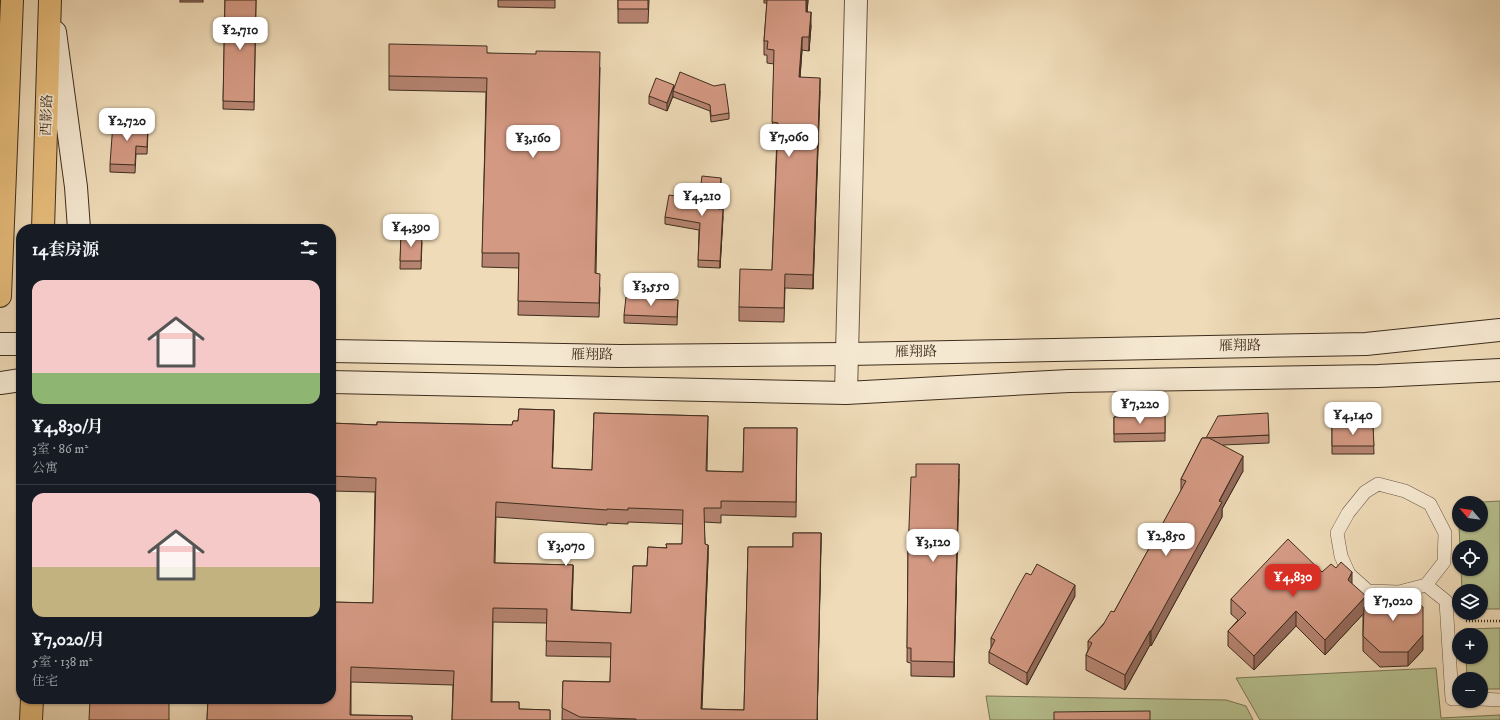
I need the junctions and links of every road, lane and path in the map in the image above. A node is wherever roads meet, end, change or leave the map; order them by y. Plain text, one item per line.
1 (10, 0) edge
2 (50, 0) edge
3 (856, 0) edge
4 (0, 38) edge
5 (43, 224) edge
6 (79, 224) edge
7 (0, 296) edge
8 (1500, 330) edge
9 (0, 344) edge
10 (16, 344) edge
11 (336, 351) edge
12 (848, 354) junction
13 (1500, 370) edge
14 (16, 381) edge
15 (336, 382) edge
16 (0, 383) edge
17 (846, 393) junction
18 (1426, 585) junction
19 (1447, 621) junction
20 (1500, 621) edge
21 (1452, 699) edge
22 (1488, 700) edge
23 (1500, 700) edge
24 (32, 704) edge
25 (31, 720) edge

1 - 4 main road
1 - 7 main road
2 - 5 main road, 西影路
2 - 6 main road
3 - 12 main road
8 - 12 main road, 雁翔路
9 - 10 main road
11 - 12 main road, 雁翔路
12 - 17 main road
13 - 17 main road
14 - 16 main road
15 - 17 main road
18 - 18 lane
18 - 19 lane
19 - 20 path
19 - 21 lane
22 - 23 lane
24 - 25 main road

